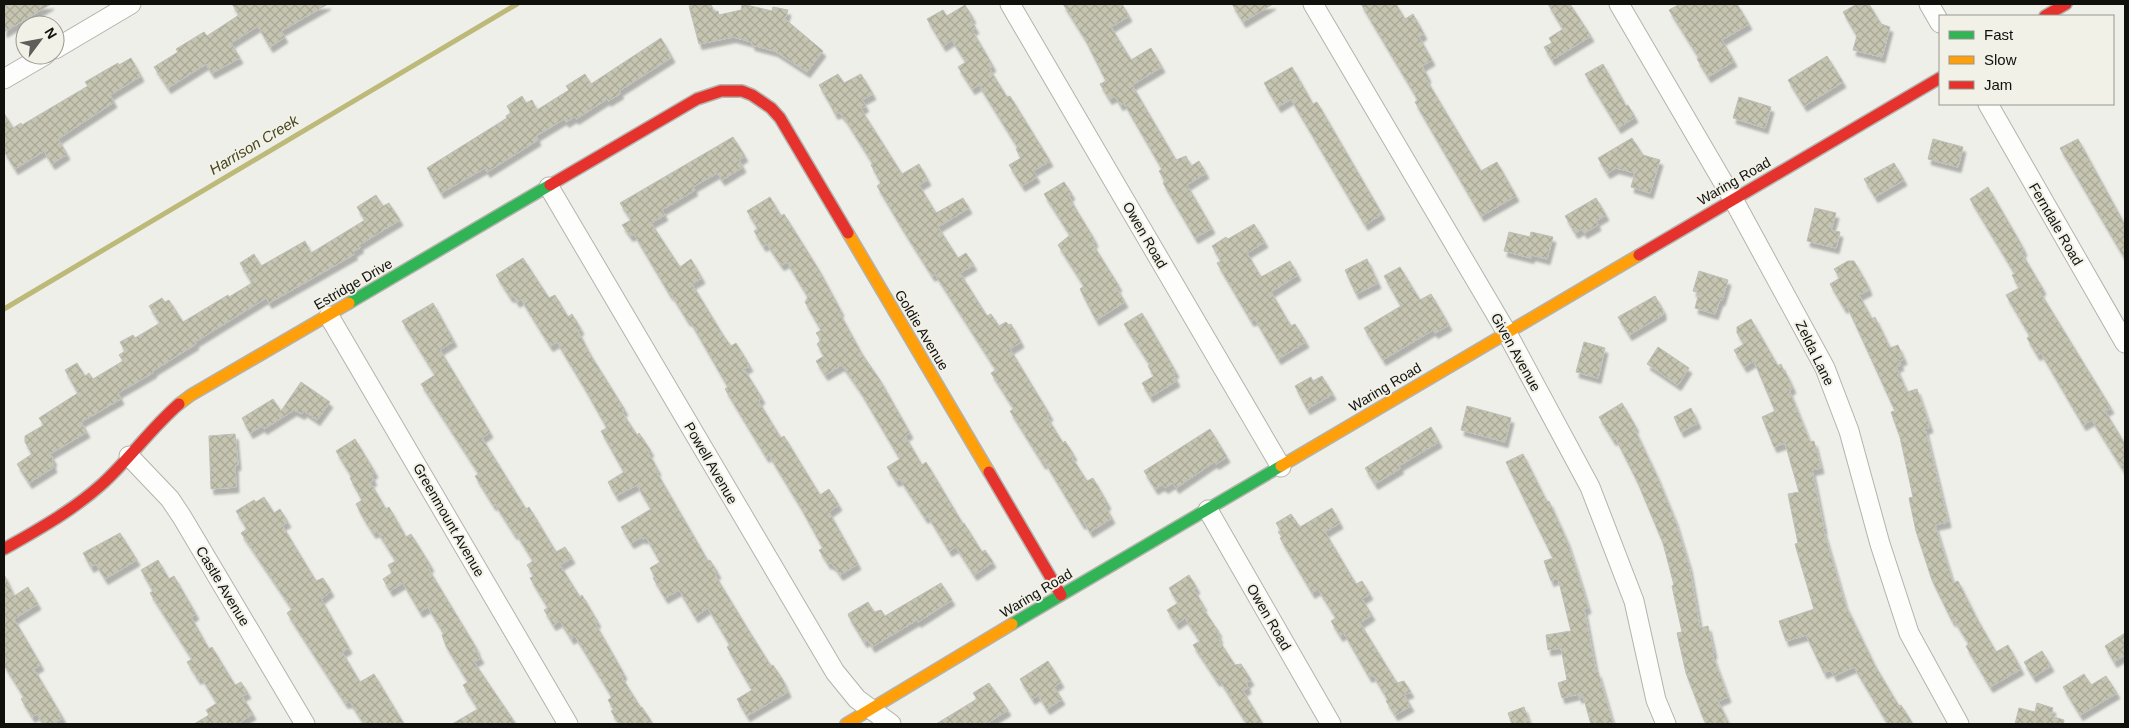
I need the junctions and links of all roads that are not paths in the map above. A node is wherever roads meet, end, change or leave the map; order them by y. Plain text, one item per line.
1 (131, 4) edge
2 (1010, 4) edge
3 (1313, 4) edge
4 (1619, 4) edge
5 (1929, 4) edge
6 (2066, 4) edge
7 (2047, 15) edge
8 (1939, 21) edge
9 (65, 43) edge
10 (28, 65) edge
11 (4, 79) edge
12 (1939, 79) edge
13 (744, 92) joint
14 (1989, 105) edge
15 (550, 186) junction
16 (1733, 199) junction
17 (329, 316) junction
18 (1507, 333) junction
19 (2125, 343) edge
20 (129, 456) junction
21 (1281, 467) junction
22 (1208, 510) junction
23 (4, 549) edge
24 (1062, 595) junction
25 (870, 710) junction
26 (305, 724) edge
27 (568, 724) edge
28 (846, 724) edge
29 (890, 724) edge
30 (1331, 724) edge
31 (1666, 724) edge
32 (1959, 724) edge

1 - 9 street
2 - 21 street, Owen Road
3 - 18 street, Given Avenue
4 - 16 street, Zelda Lane
5 - 8 street
6 - 7 street
10 - 11 street
12 - 16 street, Waring Road
13 - 15 street, Estridge Drive
13 - 24 street, Goldie Avenue
14 - 19 street, Ferndale Road
15 - 17 street, Estridge Drive
15 - 25 street, Powell Avenue
16 - 18 street, Waring Road
16 - 32 street, Zelda Lane
17 - 20 street, Estridge Drive
17 - 27 street, Greenmount Avenue
18 - 21 street, Waring Road
18 - 31 street, Given Avenue
20 - 23 street, Estridge Drive
20 - 26 street, Castle Avenue
21 - 22 street, Waring Road
22 - 24 street, Waring Road
22 - 30 street, Owen Road
24 - 25 street, Waring Road
25 - 28 street, Waring Road
25 - 29 street, Powell Avenue

